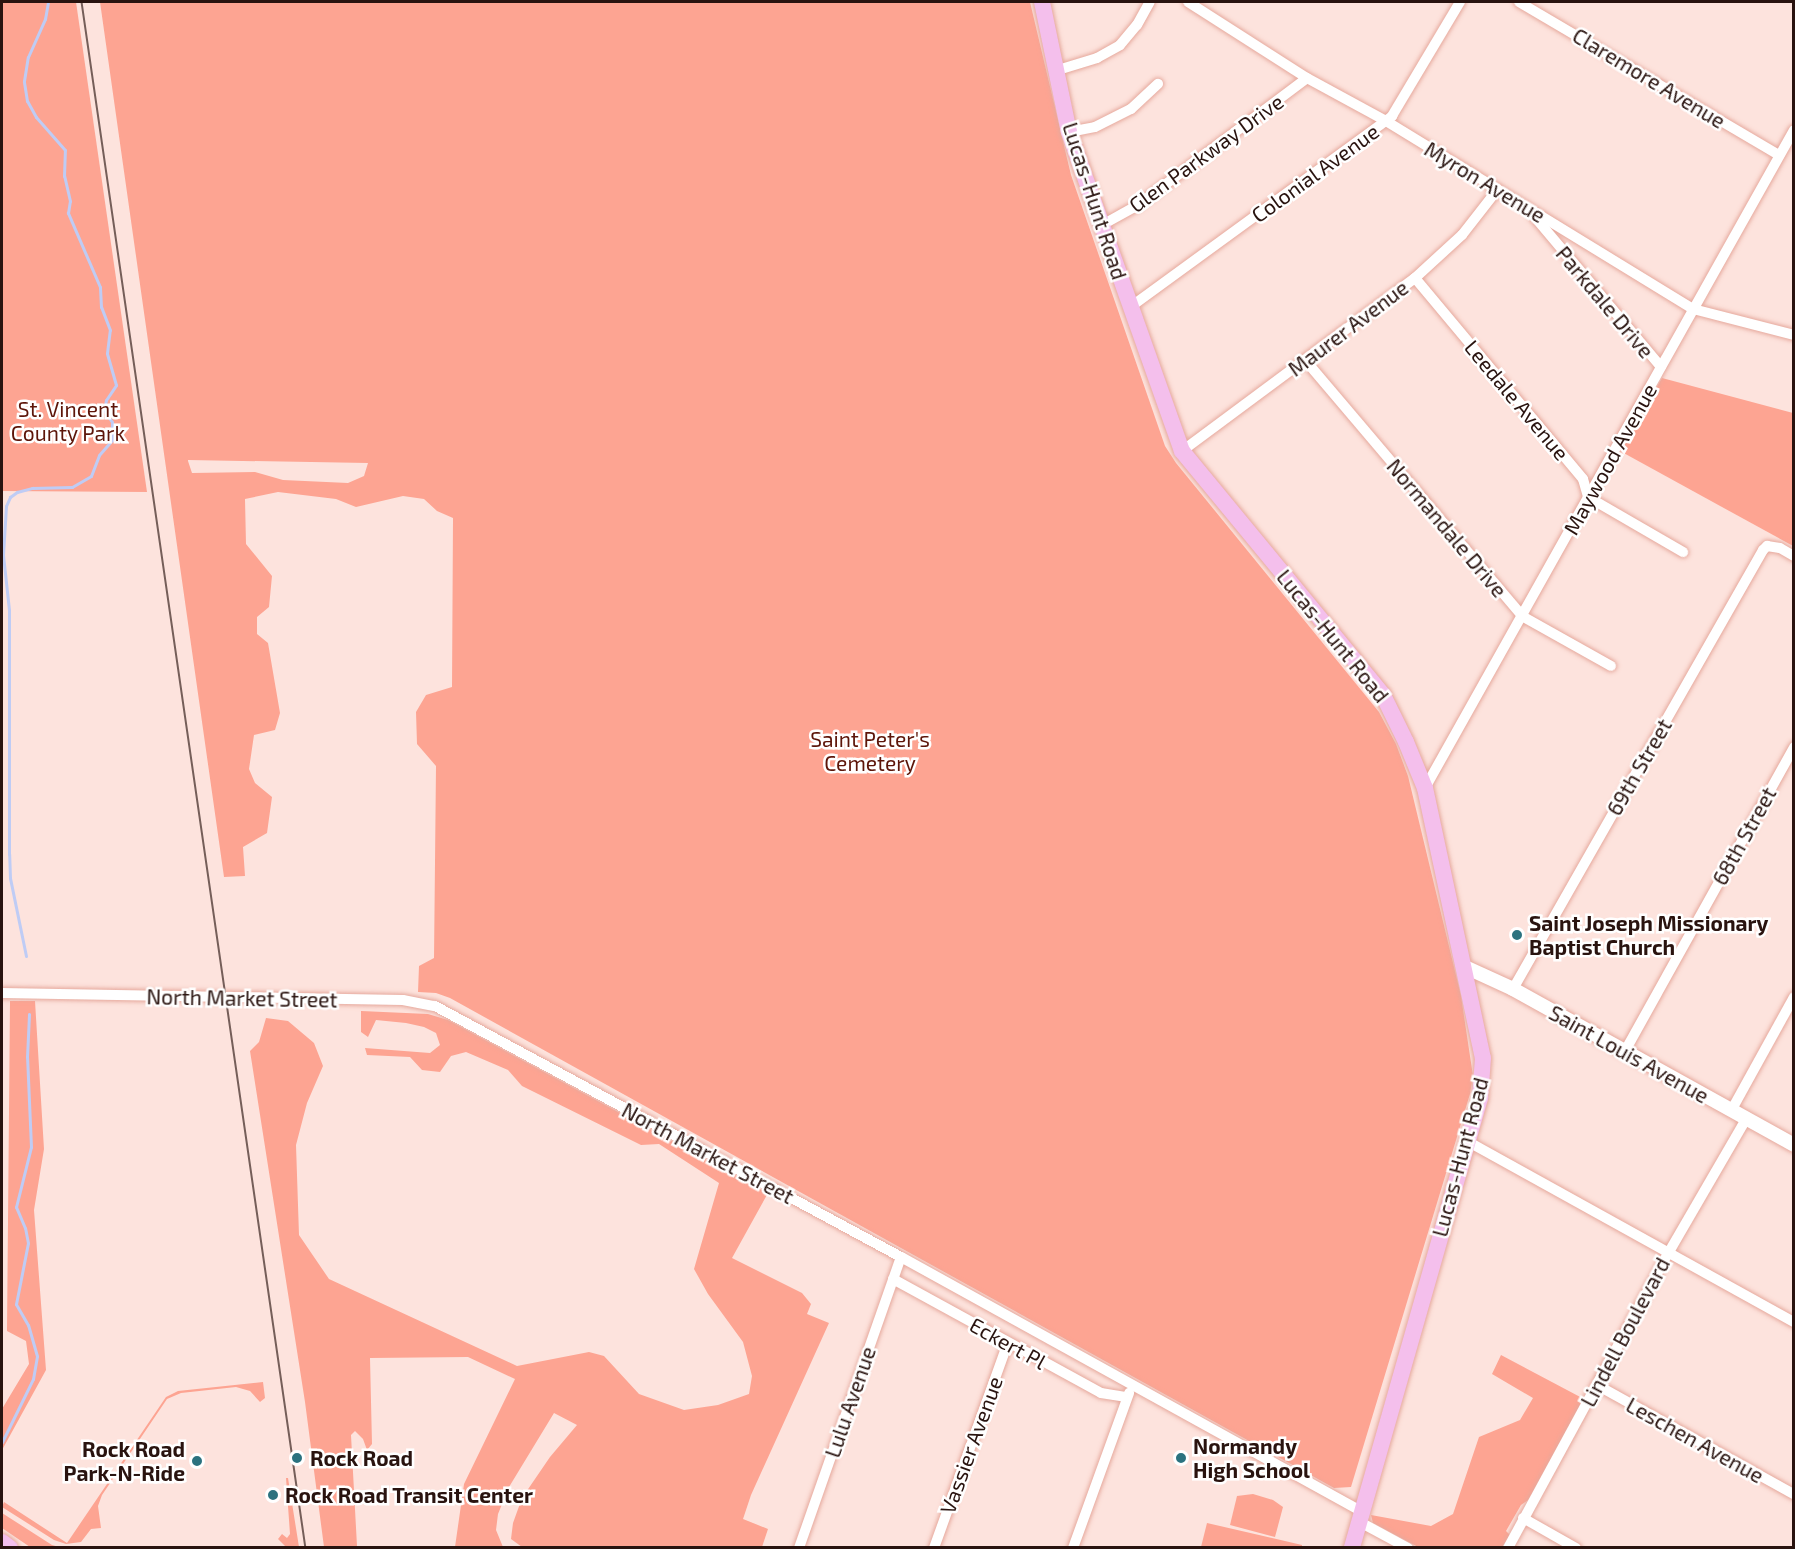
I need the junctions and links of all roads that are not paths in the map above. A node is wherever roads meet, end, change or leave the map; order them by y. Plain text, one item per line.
1 (1042, 2) edge
2 (1150, 2) edge
3 (1188, 2) edge
4 (1460, 2) edge
5 (1519, 2) edge
6 (1058, 70) junction
7 (1307, 78) junction
8 (1158, 84) dead end
9 (1386, 121) junction
10 (1794, 130) edge
11 (1069, 132) junction
12 (1779, 155) junction
13 (1498, 189) junction
14 (1528, 208) junction
15 (1102, 225) junction
16 (1415, 278) junction
17 (1130, 308) junction
18 (1693, 309) junction
19 (1794, 335) edge
20 (1306, 361) junction
21 (1661, 367) junction
22 (1182, 451) junction
23 (1588, 497) junction
24 (1683, 552) dead end
25 (1794, 556) edge
26 (1522, 616) junction
27 (1611, 666) dead end
28 (1794, 747) edge
29 (1425, 788) junction
30 (1463, 966) junction
31 (1513, 989) junction
32 (2, 993) edge
33 (1794, 998) edge
34 (1624, 1050) junction
35 (1731, 1111) junction
36 (1746, 1119) junction
37 (1467, 1141) junction
38 (1794, 1145) edge
39 (1669, 1252) junction
40 (901, 1257) junction
41 (893, 1279) junction
42 (1794, 1322) edge
43 (1008, 1343) junction
44 (1132, 1385) junction
45 (1597, 1385) junction
46 (1127, 1397) junction
47 (1794, 1494) edge
48 (1360, 1516) junction
49 (1523, 1518) junction
50 (2, 1542) edge
51 (10, 1548) edge
52 (799, 1548) edge
53 (934, 1548) edge
54 (1073, 1548) edge
55 (1352, 1548) edge
56 (1408, 1548) edge
57 (1508, 1548) edge
58 (1576, 1548) edge

1 - 6 main road, Lucas-Hunt Road
2 - 6 street
3 - 7 street, Myron Avenue
4 - 9 street, Colonial Avenue
5 - 12 street, Claremore Avenue
6 - 11 main road, Lucas-Hunt Road
7 - 9 street, Myron Avenue
7 - 15 street, Glen Parkway Drive
8 - 11 street
9 - 13 street, Myron Avenue
9 - 17 street, Colonial Avenue
10 - 12 street, Maywood Avenue
11 - 15 main road, Lucas-Hunt Road
12 - 18 street, Maywood Avenue
13 - 14 street, Myron Avenue
13 - 16 street, Maurer Avenue
14 - 18 street, Myron Avenue
14 - 21 street, Parkdale Drive
15 - 17 main road, Lucas-Hunt Road
16 - 20 street, Maurer Avenue
16 - 23 street, Leedale Avenue
17 - 22 main road, Lucas-Hunt Road
18 - 19 street, Myron Avenue
18 - 21 street, Maywood Avenue
20 - 22 street, Maurer Avenue
20 - 26 street, Normandale Drive
21 - 23 street, Maywood Avenue
22 - 29 main road, Lucas-Hunt Road
23 - 24 street
23 - 26 street, Maywood Avenue
25 - 31 street, 69th Street
26 - 27 street, Normandale Drive
26 - 29 street, Maywood Avenue
28 - 34 street, 68th Street
29 - 30 main road, Lucas-Hunt Road
30 - 31 street, Saint Louis Avenue
30 - 37 main road, Lucas-Hunt Road
31 - 34 street, Saint Louis Avenue
32 - 40 street, North Market Street
33 - 35 street
34 - 35 street, Saint Louis Avenue
35 - 36 street, Saint Louis Avenue
36 - 38 street, Saint Louis Avenue
36 - 39 street, Lindell Boulevard
37 - 39 street
37 - 48 main road, Lucas-Hunt Road
39 - 42 street
39 - 45 street, Lindell Boulevard
40 - 41 street, Lulu Avenue
40 - 44 street, North Market Street
41 - 43 street, Eckert Pl
41 - 52 street, Lulu Avenue
43 - 46 street, Eckert Pl
43 - 53 street, Vassier Avenue
44 - 46 street
44 - 48 street, North Market Street
45 - 47 street, Leschen Avenue
45 - 49 street, Lindell Boulevard
46 - 54 street
48 - 55 main road, Lucas-Hunt Road
48 - 56 street, North Market Street
49 - 57 street, Lindell Boulevard
49 - 58 street
50 - 51 main road

